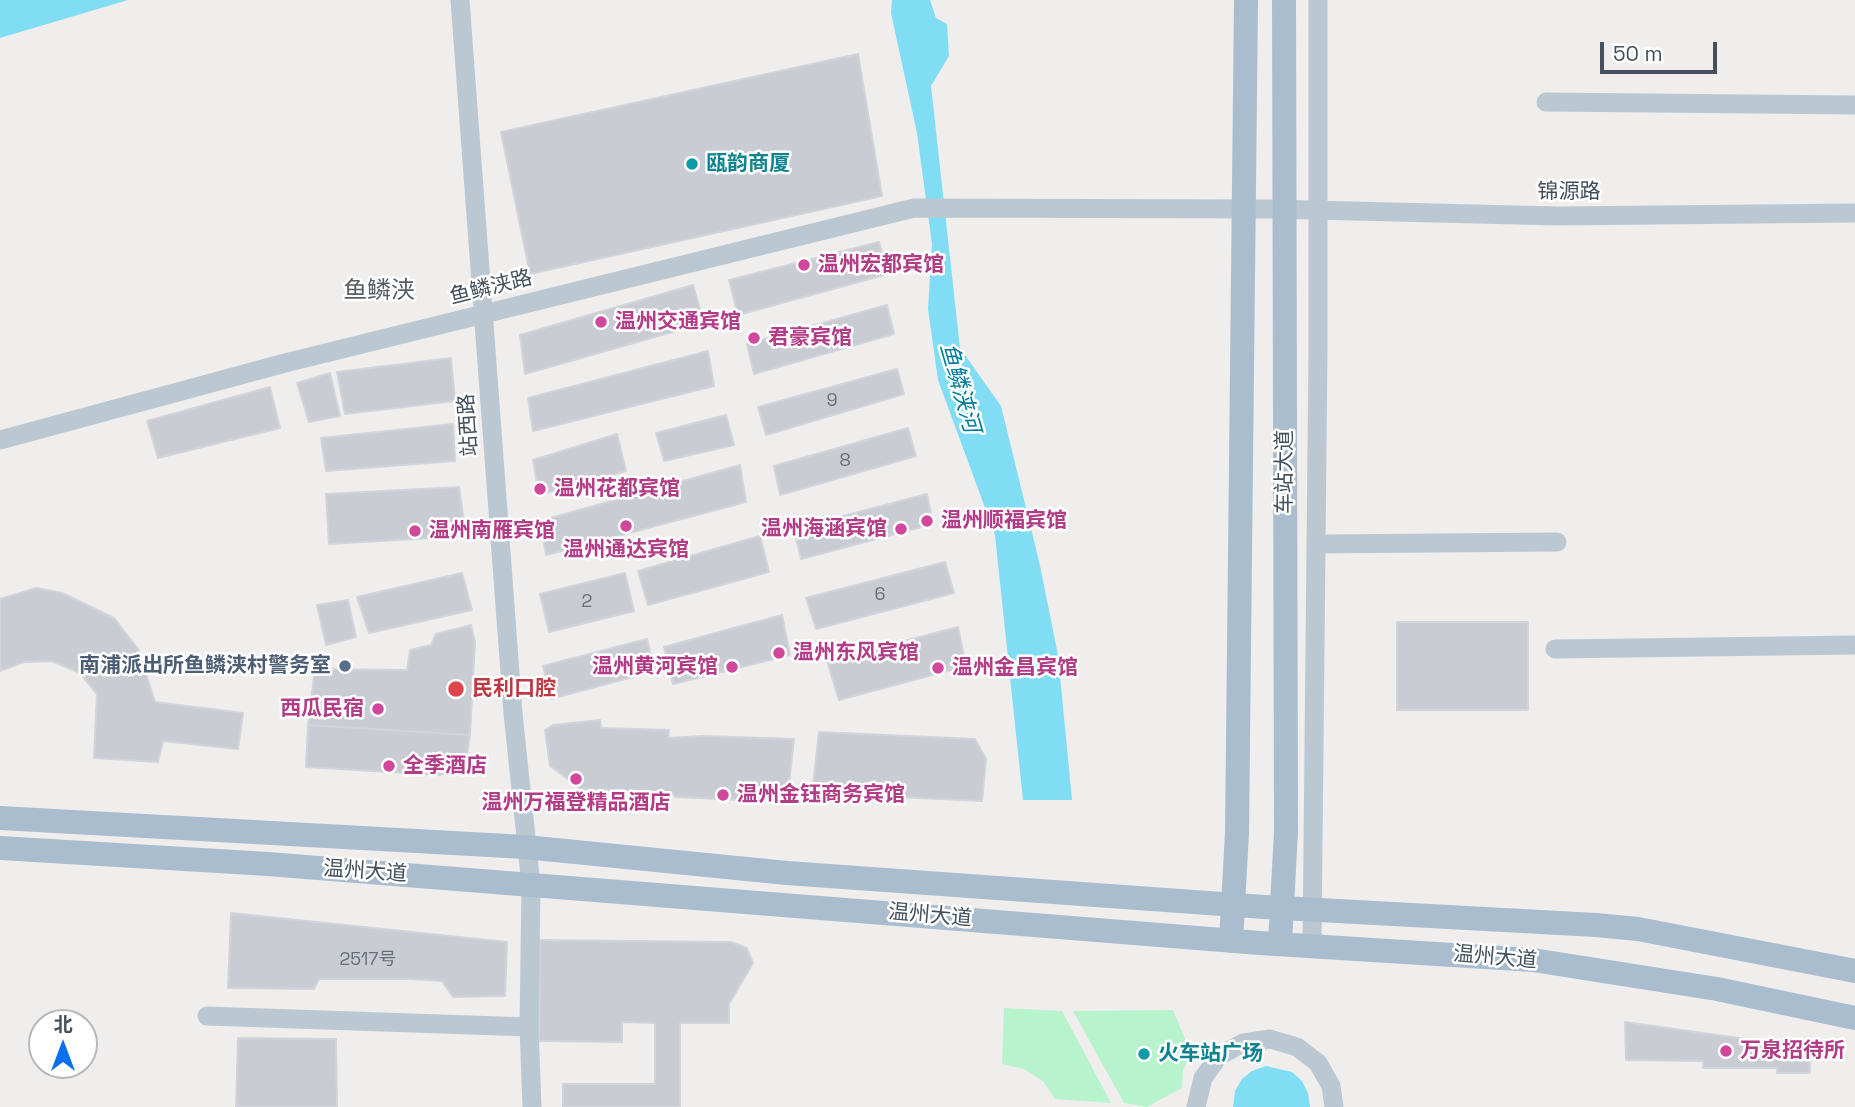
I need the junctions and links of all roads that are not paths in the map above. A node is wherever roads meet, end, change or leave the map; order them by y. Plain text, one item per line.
1 (460, 0) edge
2 (1246, 0) edge
3 (1284, 0) edge
4 (1318, 0) edge
5 (1546, 103) dead end
6 (1855, 105) edge
7 (1243, 210) junction
8 (1283, 210) junction
9 (1318, 210) junction
10 (1855, 213) edge
11 (483, 314) junction
12 (0, 440) edge
13 (1557, 542) dead end
14 (1317, 544) junction
15 (1855, 645) edge
16 (1555, 649) dead end
17 (0, 818) edge
18 (525, 847) junction
19 (0, 848) edge
20 (531, 885) junction
21 (1232, 905) junction
22 (1282, 907) junction
23 (1313, 909) junction
24 (1231, 941) junction
25 (1280, 943) junction
26 (1312, 945) junction
27 (1855, 971) edge
28 (207, 1016) dead end
29 (1855, 1018) edge
30 (529, 1027) junction
31 (532, 1107) edge
32 (1196, 1107) edge
33 (1334, 1107) edge

1 - 11 street, 站西路
2 - 7 main road, 车站大道
3 - 8 main road, 车站大道
4 - 9 street
5 - 6 street
7 - 8 street, 锦源路
7 - 11 street, 鱼鳞浃路
7 - 21 main road, 车站大道
8 - 9 street, 锦源路
8 - 22 main road, 车站大道
9 - 10 street, 锦源路
9 - 14 street
11 - 12 street, 鱼鳞浃路
11 - 18 street, 站西路
13 - 14 street
14 - 23 street
15 - 16 street
17 - 18 main road, 温州大道
18 - 20 street, 站西路
18 - 21 main road, 温州大道
19 - 20 main road, 温州大道
20 - 24 main road, 温州大道
20 - 30 street, 站西路
21 - 22 main road, 温州大道
21 - 24 main road, 车站大道
22 - 23 main road, 温州大道
22 - 25 main road, 车站大道
23 - 26 street
23 - 27 main road, 温州大道
24 - 25 main road, 温州大道
25 - 26 main road, 温州大道
26 - 29 main road, 温州大道
28 - 30 street
30 - 31 street, 站西路
32 - 33 street

